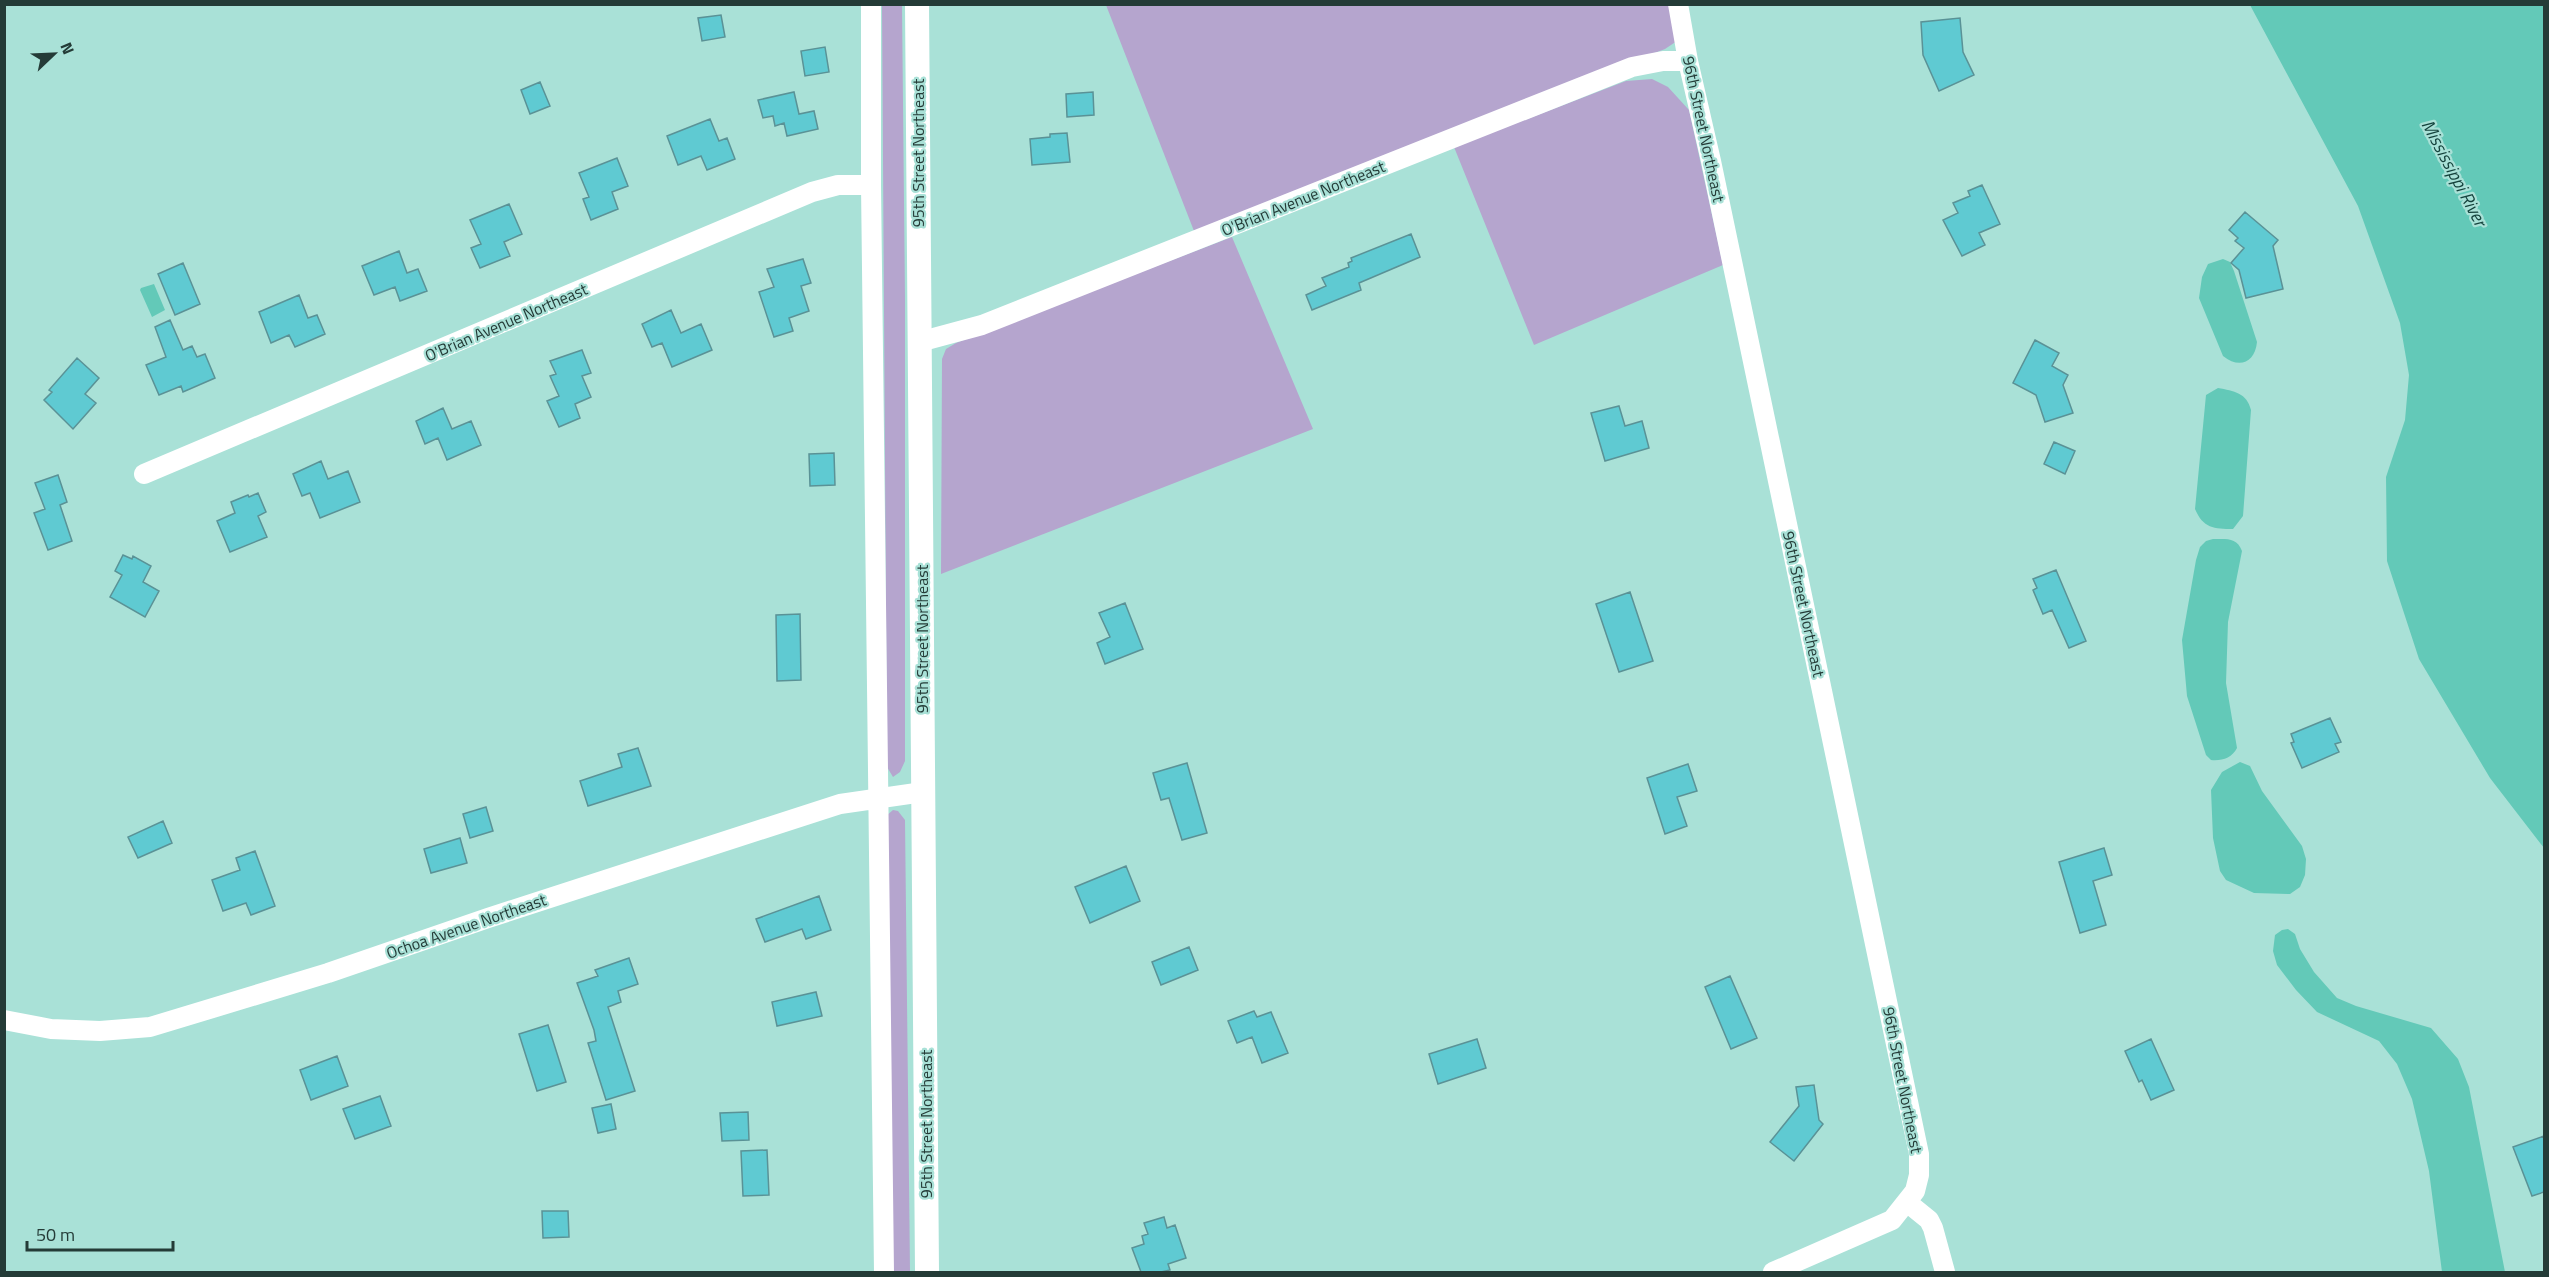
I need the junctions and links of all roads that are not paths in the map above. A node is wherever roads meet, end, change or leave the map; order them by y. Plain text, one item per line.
1 (871, 4) edge
2 (917, 4) edge
3 (1678, 4) edge
4 (1688, 61) junction
5 (871, 184) junction
6 (919, 342) junction
7 (144, 474) dead end
8 (923, 792) junction
9 (878, 797) junction
10 (4, 1020) edge
11 (1908, 1203) junction
12 (884, 1272) edge
13 (927, 1272) edge
14 (1773, 1272) edge
15 (1945, 1272) edge

1 - 5 street
2 - 6 main road, 95th Street Northeast
3 - 4 street, 96th Street Northeast
4 - 6 street, O'Brian Avenue Northeast
4 - 11 street, 96th Street Northeast
5 - 7 street, O'Brian Avenue Northeast
5 - 9 street
6 - 8 main road, 95th Street Northeast
8 - 9 street, Ochoa Avenue Northeast
8 - 13 main road, 95th Street Northeast
9 - 10 street, Ochoa Avenue Northeast
9 - 12 street
11 - 14 street
11 - 15 street

